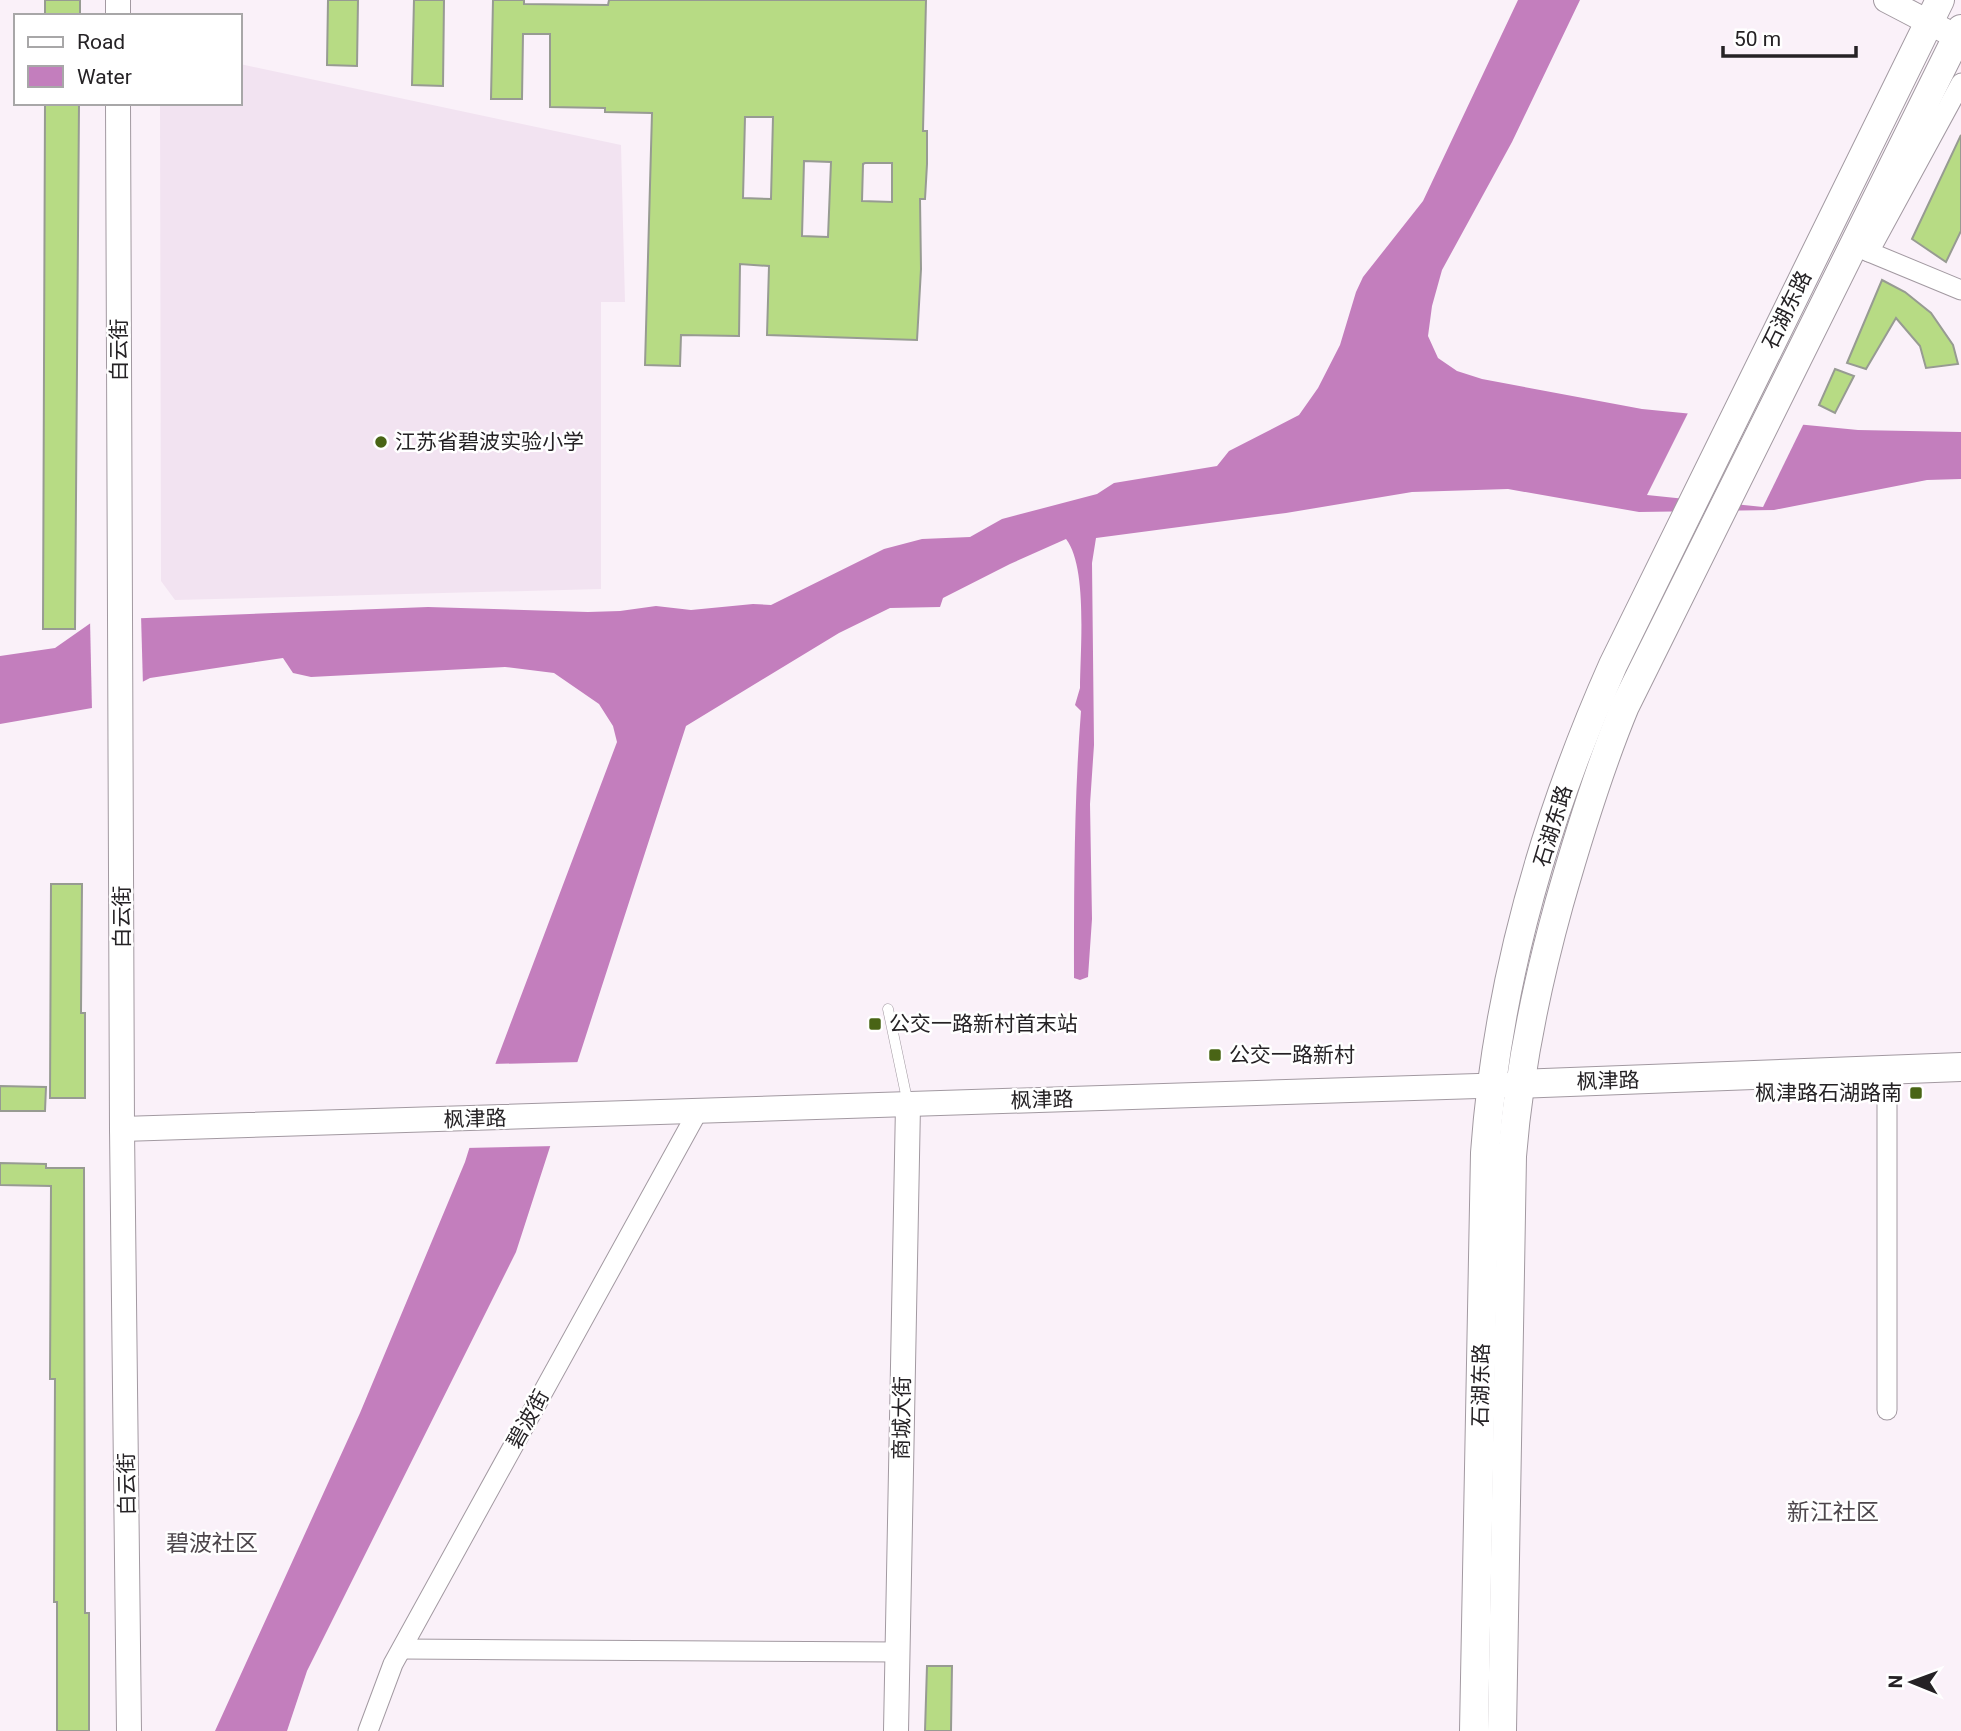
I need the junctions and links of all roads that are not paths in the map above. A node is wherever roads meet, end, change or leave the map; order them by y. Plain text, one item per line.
1 (1885, 0) edge
2 (1934, 12) edge
3 (1959, 33) edge
4 (1961, 83) edge
5 (118, 105) edge
6 (1861, 249) junction
7 (1961, 290) edge
8 (888, 1009) dead end
9 (1961, 1067) edge
10 (1888, 1069) junction
11 (1520, 1084) junction
12 (1491, 1085) junction
13 (908, 1105) junction
14 (698, 1111) junction
15 (122, 1129) junction
16 (1887, 1410) dead end
17 (402, 1649) junction
18 (898, 1652) junction
19 (130, 1731) edge
20 (368, 1731) edge
21 (896, 1731) edge
22 (1474, 1731) edge
23 (1502, 1731) edge

1 - 2 street
2 - 3 street
2 - 12 main road, 石湖东路
3 - 6 main road, 石湖东路
4 - 6 street
5 - 15 street, 白云街
6 - 7 street
6 - 11 main road, 石湖东路
8 - 13 lane
9 - 10 main road, 枫津路
10 - 11 main road, 枫津路
10 - 16 street
11 - 12 street, 枫津路
11 - 23 main road, 石湖东路
12 - 13 street, 枫津路
12 - 22 main road, 石湖东路
13 - 14 street, 枫津路
13 - 18 street, 商城大街
14 - 15 street, 枫津路
14 - 17 street, 碧波街
15 - 19 street, 白云街
17 - 18 street
17 - 20 street, 碧波街
18 - 21 street, 商城大街

